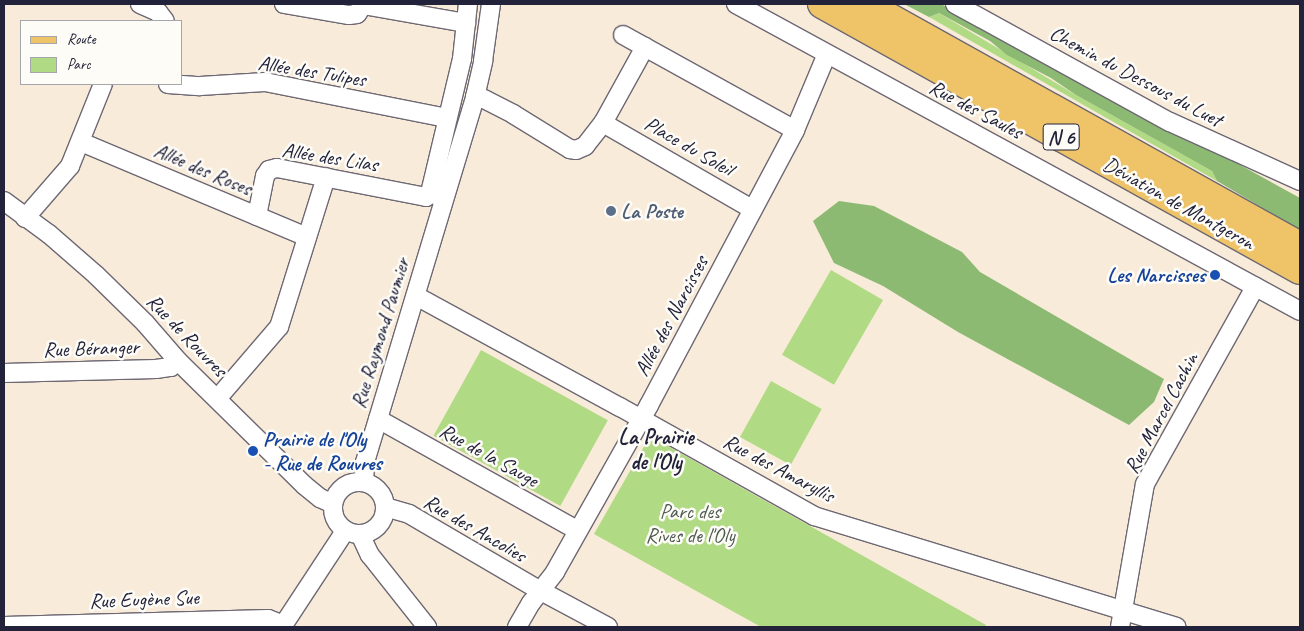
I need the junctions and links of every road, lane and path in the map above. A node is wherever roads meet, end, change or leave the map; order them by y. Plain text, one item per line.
1 (140, 4) edge
2 (284, 4) edge
3 (363, 4) edge
4 (468, 4) edge
5 (491, 4) edge
6 (736, 4) edge
7 (822, 4) edge
8 (865, 4) edge
9 (955, 4) edge
10 (164, 20) edge
11 (466, 22) junction
12 (623, 35) dead end
13 (645, 47) junction
14 (826, 54) junction
15 (103, 85) edge
16 (182, 85) edge
17 (475, 97) junction
18 (447, 118) junction
19 (603, 123) junction
20 (795, 130) junction
21 (80, 142) junction
22 (326, 177) junction
23 (1300, 181) edge
24 (437, 196) junction
25 (4, 201) edge
26 (752, 209) junction
27 (258, 216) junction
28 (25, 218) junction
29 (307, 237) junction
30 (1300, 246) edge
31 (1300, 270) edge
32 (1255, 287) junction
33 (416, 296) junction
34 (1300, 312) edge
35 (178, 361) junction
36 (4, 373) edge
37 (217, 399) junction
38 (641, 418) junction
39 (378, 419) junction
40 (364, 482) junction
41 (333, 504) junction
42 (385, 507) junction
43 (578, 531) junction
44 (353, 533) junction
45 (541, 592) junction
46 (1122, 619) edge
47 (4, 626) edge
48 (283, 626) edge
49 (427, 627) edge
50 (517, 627) edge
51 (608, 627) edge
52 (1176, 627) edge

1 - 10 street
2 - 3 street
3 - 11 street
4 - 11 street, Rue Raymond Paumier
5 - 17 street, Rue Raymond Paumier
6 - 14 street, Rue des Saules
7 - 31 main road, Déviation de Montgeron / N 6
8 - 30 main road, Déviation de Montgeron / N 6
9 - 23 street, Chemin du Dessous du Luet
11 - 18 street, Rue Raymond Paumier
12 - 13 street
13 - 19 street
13 - 20 street
14 - 20 street, Allée des Narcisses
14 - 32 street, Rue des Saules
15 - 21 street
16 - 18 street, Allée des Tulipes
17 - 19 street
17 - 24 street, Rue Raymond Paumier
18 - 24 street, Rue Raymond Paumier
19 - 26 street, Place du Soleil
20 - 26 street, Allée des Narcisses
21 - 27 street, Allée des Roses
21 - 28 street
22 - 24 street, Allée des Lilas
22 - 27 street, Allée des Lilas
22 - 29 street
24 - 33 street, Rue Raymond Paumier
25 - 28 street, Rue de Rouvres
26 - 38 street, Allée des Narcisses
27 - 29 street, Allée des Roses
28 - 35 street, Rue de Rouvres
29 - 37 street
32 - 34 street, Rue des Saules
32 - 46 street, Rue Marcel Cachin
33 - 38 street, Rue des Amaryllis
33 - 39 street, Rue Raymond Paumier
35 - 36 street, Rue Béranger
35 - 37 street, Rue de Rouvres
37 - 41 street, Rue de Rouvres
38 - 43 street, Allée des Narcisses
38 - 46 street, Rue des Amaryllis
39 - 40 street, Rue Raymond Paumier
39 - 43 street, Rue de la Sauge
40 - 41 street
40 - 42 street
41 - 44 street
42 - 44 street
42 - 45 street, Rue des Ancolies
43 - 45 street, Allée des Narcisses
44 - 48 street
44 - 49 street
45 - 50 street, Allée des Narcisses
45 - 51 street, Rue des Ancolies
46 - 52 street, Rue des Amaryllis
47 - 48 street, Rue Eugène Sue

